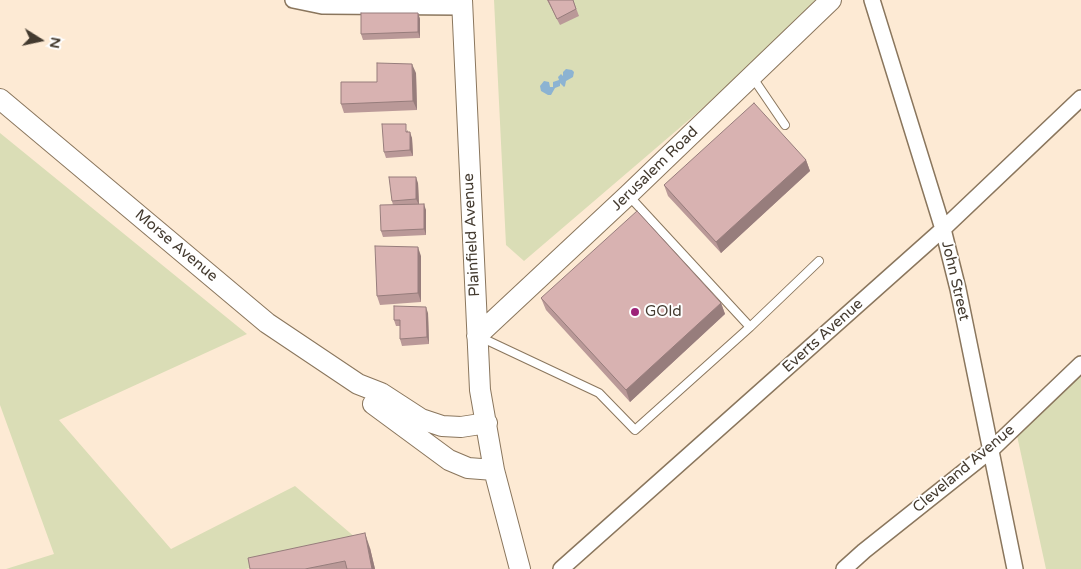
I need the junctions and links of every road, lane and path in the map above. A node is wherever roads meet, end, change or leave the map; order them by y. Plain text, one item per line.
1 (292, 0) edge
2 (831, 0) edge
3 (872, 0) edge
4 (462, 4) edge
5 (752, 76) junction
6 (1081, 98) edge
7 (0, 99) edge
8 (785, 125) dead end
9 (628, 195) junction
10 (943, 229) junction
11 (819, 261) dead end
12 (750, 327) junction
13 (477, 336) junction
14 (1081, 364) edge
15 (358, 384) junction
16 (487, 423) junction
17 (991, 450) junction
18 (494, 470) junction
19 (520, 569) edge
20 (561, 569) edge
21 (844, 569) edge
22 (1014, 569) edge

1 - 4 street
2 - 5 street, Jerusalem Road
3 - 10 street, John Street
4 - 13 street, Plainfield Avenue
5 - 8 lane
5 - 9 street, Jerusalem Road
6 - 10 street, Everts Avenue
7 - 15 street, Morse Avenue
9 - 12 lane
9 - 13 street, Jerusalem Road
10 - 17 street, John Street
10 - 20 street, Everts Avenue
11 - 12 lane
12 - 13 lane
13 - 16 street, Plainfield Avenue
14 - 17 street, Cleveland Avenue
15 - 16 street, Morse Avenue
15 - 18 street, Morse Avenue
16 - 18 street, Plainfield Avenue
17 - 21 street, Cleveland Avenue
17 - 22 street, John Street
18 - 19 street, Plainfield Avenue

